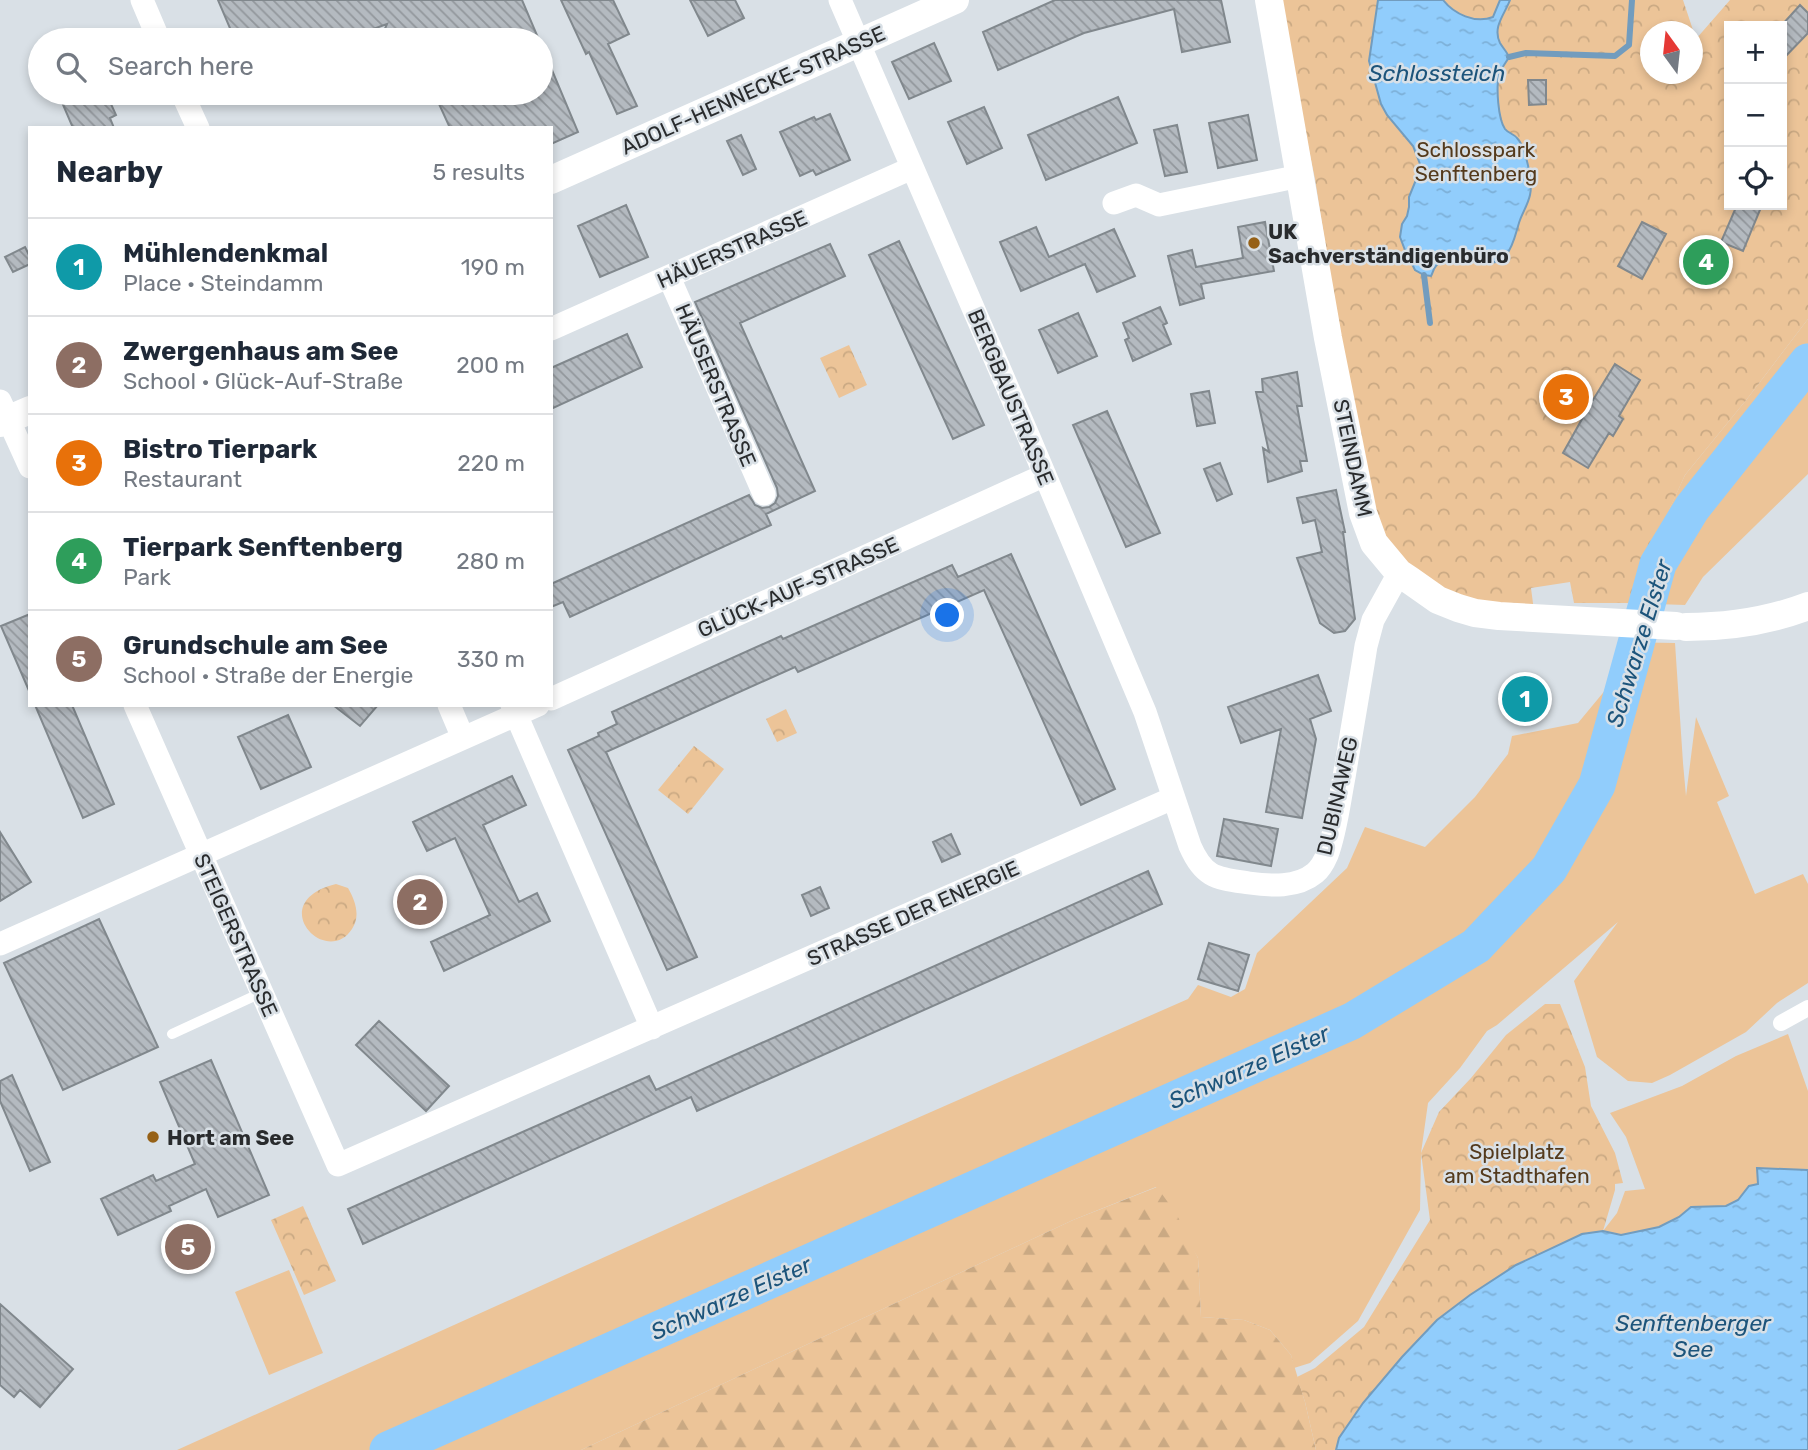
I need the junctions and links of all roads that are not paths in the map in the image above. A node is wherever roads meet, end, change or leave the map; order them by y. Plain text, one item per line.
1 (142, 0) edge
2 (840, 0) edge
3 (955, 0) edge
4 (1269, 0) edge
5 (154, 28) edge
6 (859, 43) junction
7 (187, 105) edge
8 (197, 126) edge
9 (912, 168) junction
10 (1300, 176) junction
11 (553, 179) edge
12 (1114, 203) dead end
13 (669, 277) junction
14 (553, 328) edge
15 (10, 413) edge
16 (28, 462) edge
17 (1045, 475) junction
18 (764, 494) dead end
19 (1399, 573) junction
20 (1808, 606) edge
21 (553, 698) edge
22 (136, 707) edge
23 (450, 707) edge
24 (514, 710) edge
25 (463, 738) junction
26 (1173, 798) junction
27 (200, 854) junction
28 (0, 944) edge
29 (261, 993) junction
30 (1808, 1008) edge
31 (1781, 1023) dead end
32 (652, 1028) junction
33 (172, 1034) dead end
34 (338, 1165) joint

1 - 5 street
2 - 6 street, BERGBAUSTRASSE
3 - 6 street, ADOLF-HENNECKE-STRASSE
4 - 10 street, STEINDAMM
6 - 9 street, BERGBAUSTRASSE
6 - 11 street, ADOLF-HENNECKE-STRASSE
7 - 8 street
9 - 13 street, HÄUERSTRASSE
9 - 17 street, BERGBAUSTRASSE
10 - 12 street
10 - 19 street, STEINDAMM
13 - 14 street, HÄUERSTRASSE
13 - 18 street, HÄUSERSTRASSE
15 - 16 street
17 - 21 street, GLÜCK-AUF-STRASSE
17 - 26 street, BERGBAUSTRASSE
19 - 20 street, STEINDAMM
19 - 26 street, DUBINAWEG
22 - 27 street, STEIGERSTRASSE
23 - 25 street
24 - 25 street
24 - 32 street
25 - 27 street
26 - 32 street, STRASSE DER ENERGIE
27 - 28 street
27 - 29 street, STEIGERSTRASSE
29 - 33 lane
29 - 34 street, STEIGERSTRASSE
30 - 31 street
32 - 34 street, STRASSE DER ENERGIE

